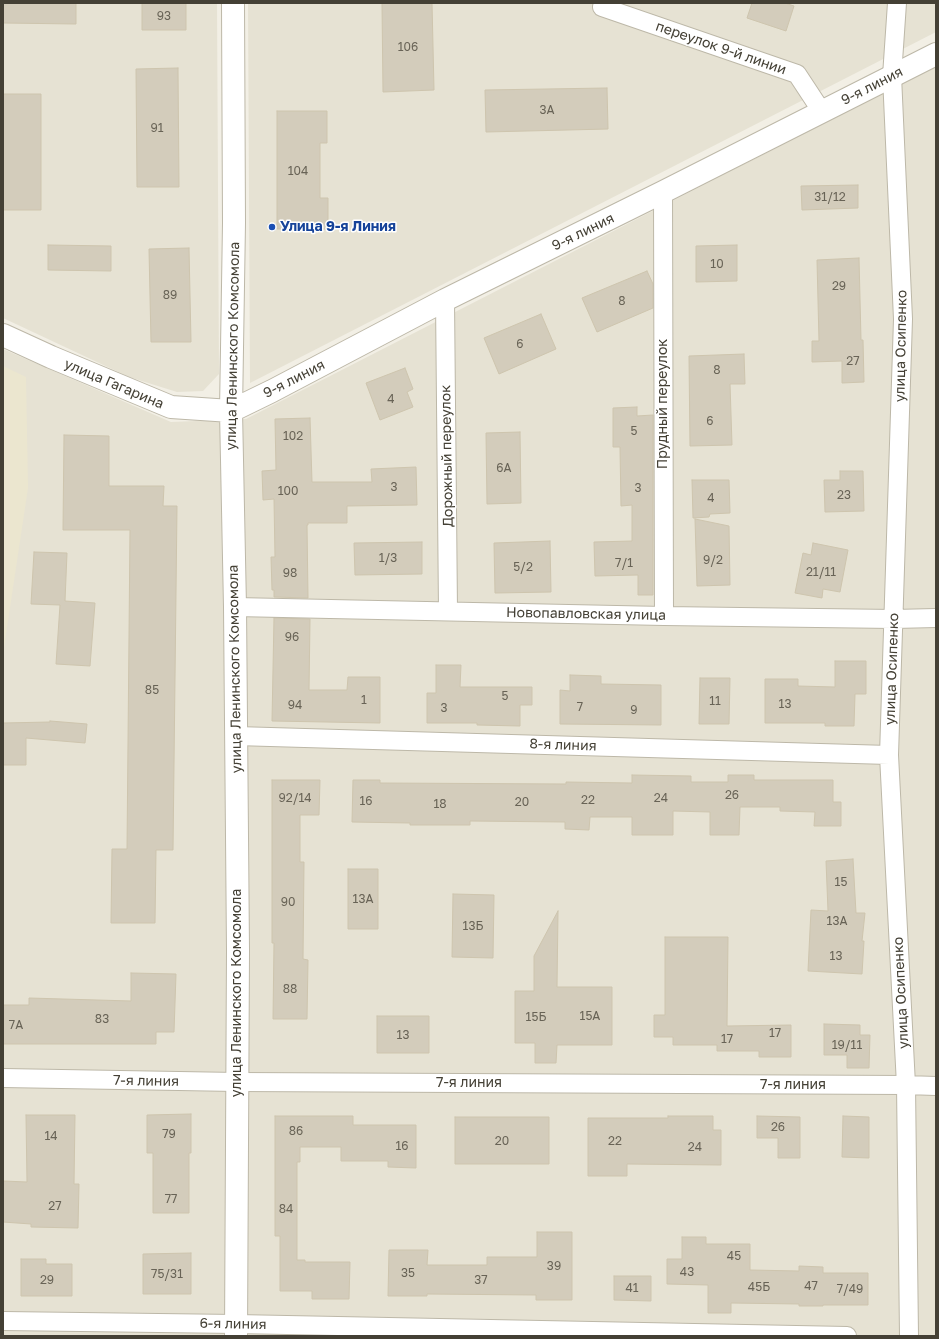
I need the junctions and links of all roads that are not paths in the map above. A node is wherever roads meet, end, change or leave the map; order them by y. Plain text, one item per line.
1 (233, 3) edge
2 (897, 3) edge
3 (602, 7) dead end
4 (936, 54) edge
5 (892, 76) junction
6 (822, 112) junction
7 (663, 192) junction
8 (445, 300) junction
9 (3, 335) edge
10 (231, 411) junction
11 (235, 607) junction
12 (448, 611) junction
13 (664, 616) junction
14 (936, 618) edge
15 (894, 619) junction
16 (236, 736) junction
17 (890, 755) junction
18 (3, 1078) edge
19 (237, 1082) junction
20 (906, 1085) junction
21 (936, 1086) edge
22 (3, 1321) edge
23 (236, 1330) edge
24 (846, 1336) edge
25 (910, 1336) edge

1 - 10 street, улица Ленинского Комсомола
2 - 5 street, улица Осипенко
3 - 6 street, переулок 9-й линии
4 - 5 street, 9-я линия
5 - 6 street, 9-я линия
5 - 15 street, улица Осипенко
6 - 7 street, 9-я линия
7 - 8 street, 9-я линия
7 - 13 street, Прудный переулок
8 - 10 street, 9-я линия
8 - 12 street, Дорожный переулок
9 - 10 street, улица Гагарина
10 - 11 street, улица Ленинского Комсомола
11 - 12 street, Новопавловская улица
11 - 16 street, улица Ленинского Комсомола
12 - 13 street, Новопавловская улица
13 - 15 street, Новопавловская улица
14 - 15 street, Новопавловская улица
15 - 17 street, улица Осипенко
16 - 17 street, 8-я линия
16 - 19 street, улица Ленинского Комсомола
17 - 20 street, улица Осипенко
18 - 19 street, 7-я линия
19 - 20 street, 7-я линия
19 - 23 street, улица Ленинского Комсомола
20 - 21 street, 7-я линия
20 - 25 street, улица Осипенко
22 - 23 street, 6-я линия
23 - 24 street, 6-я линия

